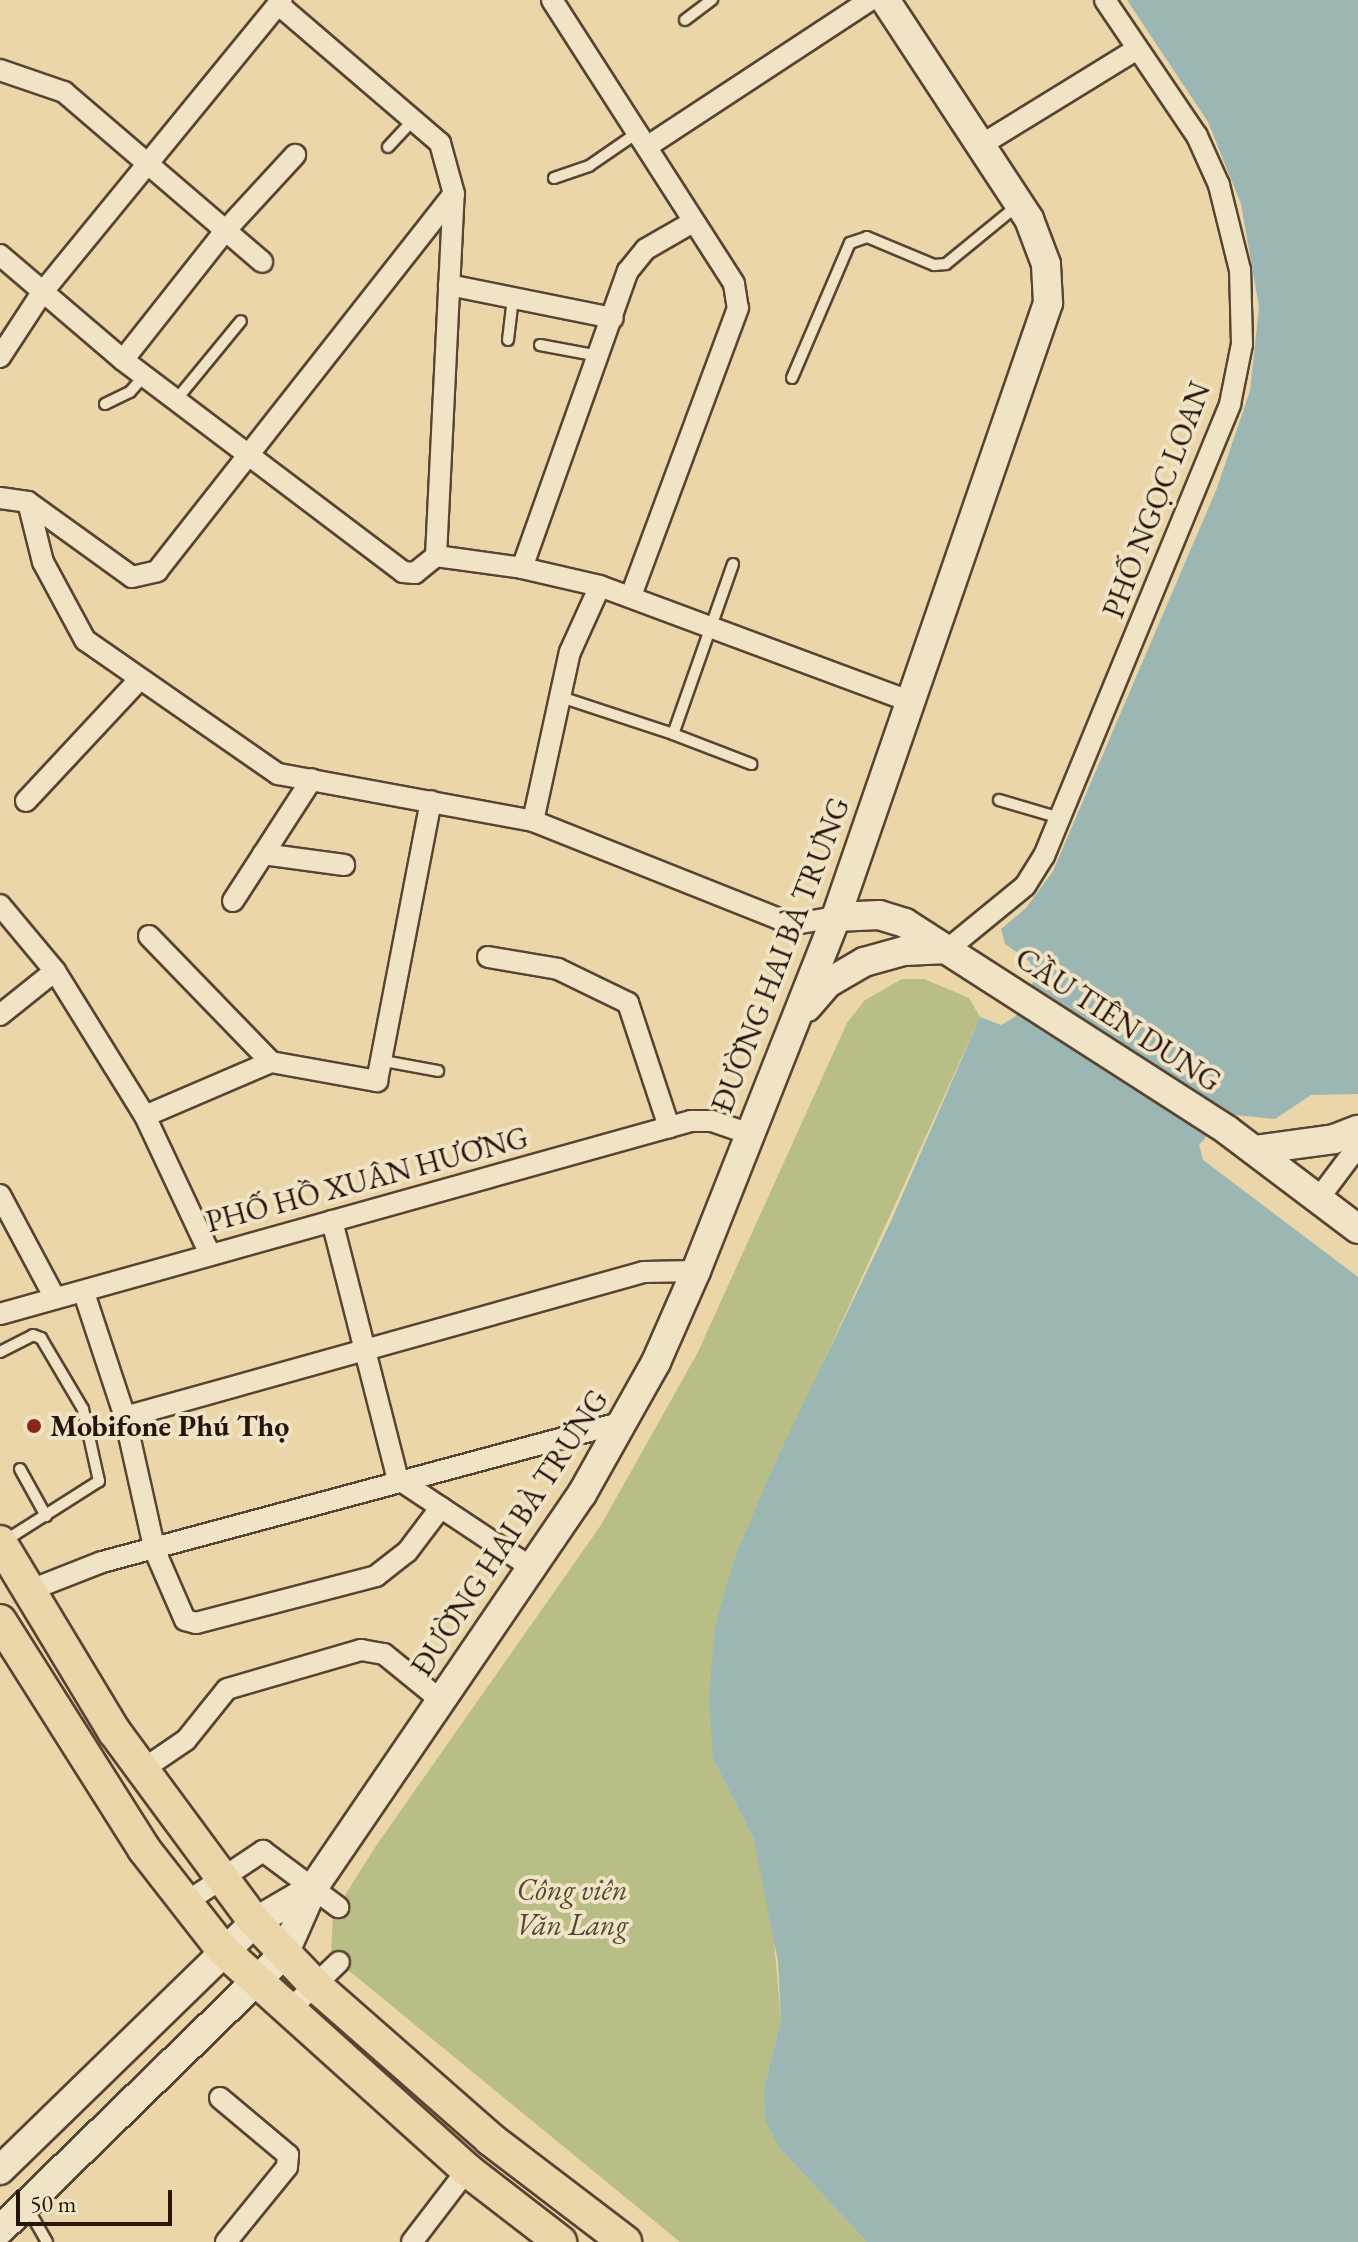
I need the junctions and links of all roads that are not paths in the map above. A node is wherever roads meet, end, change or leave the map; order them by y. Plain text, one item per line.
1 (552, 0) edge
2 (712, 0) edge
3 (870, 0) edge
4 (885, 0) edge
5 (1105, 0) edge
6 (280, 2) edge
7 (685, 20) dead end
8 (1137, 49) junction
9 (0, 70) edge
10 (415, 118) junction
11 (644, 139) junction
12 (981, 145) junction
13 (388, 147) dead end
14 (295, 155) dead end
15 (148, 167) junction
16 (554, 178) dead end
17 (454, 194) junction
18 (1020, 203) junction
19 (693, 222) junction
20 (224, 232) junction
21 (0, 255) edge
22 (262, 262) dead end
23 (449, 285) junction
24 (41, 294) junction
25 (513, 298) junction
26 (613, 318) junction
27 (241, 321) dead end
28 (508, 340) dead end
29 (540, 345) dead end
30 (601, 356) junction
31 (0, 357) edge
32 (123, 360) junction
33 (144, 376) junction
34 (792, 378) dead end
35 (176, 400) junction
36 (105, 404) dead end
37 (248, 455) junction
38 (0, 498) edge
39 (28, 502) junction
40 (436, 556) junction
41 (733, 564) dead end
42 (522, 568) junction
43 (600, 586) junction
44 (631, 596) junction
45 (711, 624) junction
46 (139, 680) junction
47 (561, 697) junction
48 (909, 701) junction
49 (673, 734) junction
50 (751, 764) dead end
51 (312, 779) junction
52 (999, 800) dead end
53 (26, 801) dead end
54 (431, 801) junction
55 (1060, 818) junction
56 (533, 821) junction
57 (263, 854) junction
58 (344, 865) dead end
59 (233, 901) dead end
60 (0, 905) edge
61 (836, 917) junction
62 (149, 936) dead end
63 (948, 949) junction
64 (488, 957) dead end
65 (55, 971) junction
66 (0, 1015) edge
67 (788, 1039) junction
68 (384, 1061) junction
69 (271, 1062) junction
70 (438, 1071) dead end
71 (145, 1116) junction
72 (669, 1127) junction
73 (1358, 1130) edge
74 (750, 1134) junction
75 (1358, 1146) edge
76 (1254, 1150) junction
77 (0, 1195) edge
78 (1319, 1198) junction
79 (332, 1221) junction
80 (1358, 1229) edge
81 (210, 1254) junction
82 (696, 1271) junction
83 (84, 1293) junction
84 (55, 1298) junction
85 (0, 1314) edge
86 (363, 1351) junction
87 (0, 1352) edge
88 (125, 1417) junction
89 (623, 1422) junction
90 (20, 1469) dead end
91 (398, 1479) junction
92 (441, 1507) junction
93 (46, 1516) junction
94 (0, 1542) edge
95 (155, 1551) junction
96 (535, 1570) junction
97 (28, 1591) junction
98 (0, 1621) edge
99 (443, 1702) junction
100 (142, 1770) junction
101 (221, 1879) junction
102 (313, 1888) junction
103 (185, 1903) junction
104 (338, 1907) dead end
105 (255, 1922) junction
106 (223, 1950) junction
107 (284, 1954) junction
108 (339, 1962) dead end
109 (255, 1984) junction
110 (315, 1985) junction
111 (287, 2012) junction
112 (220, 2098) dead end
113 (0, 2170) edge
114 (467, 2170) junction
115 (26, 2205) junction
116 (0, 2230) edge
117 (47, 2242) edge
118 (226, 2242) edge
119 (412, 2242) edge
120 (560, 2242) edge
121 (625, 2242) edge

1 - 11 street
2 - 7 lane
3 - 11 street
4 - 12 street, ĐƯỜNG HAI BÀ TRƯNG
5 - 8 street, PHỐ NGỌC LOAN
6 - 10 street
6 - 15 street
8 - 12 street
8 - 55 street, PHỐ NGỌC LOAN
9 - 15 street
10 - 13 lane
10 - 17 street
11 - 16 lane
11 - 19 street
12 - 18 street, ĐƯỜNG HAI BÀ TRƯNG
14 - 20 street
15 - 20 street
15 - 24 street
17 - 23 street
17 - 37 street
18 - 34 lane
18 - 48 street, ĐƯỜNG HAI BÀ TRƯNG
19 - 26 street
19 - 44 street
20 - 22 street
20 - 32 street
21 - 24 street
23 - 25 street
23 - 40 street
24 - 31 street
24 - 32 street
25 - 26 street
25 - 28 lane
26 - 30 street
27 - 35 lane
29 - 30 lane
30 - 42 street
32 - 33 street
33 - 35 street
33 - 36 lane
35 - 37 street
37 - 39 street
37 - 40 street
38 - 39 street
39 - 46 street
40 - 42 street
41 - 45 lane
42 - 43 street
43 - 44 street
43 - 47 street
44 - 45 street
45 - 48 street
45 - 49 lane
46 - 51 street
46 - 53 street
47 - 49 lane
47 - 56 street
48 - 61 street, ĐƯỜNG HAI BÀ TRƯNG
49 - 50 lane
51 - 54 street
51 - 57 street
52 - 55 lane
54 - 56 street
54 - 68 street
55 - 63 street, PHỐ NGỌC LOAN
56 - 61 street
57 - 58 street
57 - 59 street
60 - 65 street
61 - 63 street, CẦU TIÊN DUNG
61 - 67 street, ĐƯỜNG HAI BÀ TRƯNG
62 - 69 street
63 - 67 street
63 - 76 street, CẦU TIÊN DUNG
64 - 72 street
65 - 66 street
65 - 71 street
67 - 74 street, ĐƯỜNG HAI BÀ TRƯNG
68 - 69 street
68 - 70 lane
69 - 71 street
71 - 81 street
72 - 74 street, PHỐ HỒ XUÂN HƯƠNG
72 - 79 street, PHỐ HỒ XUÂN HƯƠNG
73 - 76 street
74 - 82 street, ĐƯỜNG HAI BÀ TRƯNG
75 - 78 street
76 - 78 street, CẦU TIÊN DUNG
77 - 84 street
78 - 80 street, CẦU TIÊN DUNG
79 - 81 street, PHỐ HỒ XUÂN HƯƠNG
79 - 86 street
81 - 83 street, PHỐ HỒ XUÂN HƯƠNG
82 - 86 street
82 - 89 street, ĐƯỜNG HAI BÀ TRƯNG
83 - 84 street, PHỐ HỒ XUÂN HƯƠNG
83 - 88 street
84 - 85 street, PHỐ HỒ XUÂN HƯƠNG
86 - 88 street
86 - 91 street
87 - 93 lane
88 - 95 street
89 - 91 street
89 - 96 street, ĐƯỜNG HAI BÀ TRƯNG
90 - 93 lane
91 - 92 street
91 - 95 street
92 - 95 street
92 - 96 street
93 - 94 lane
94 - 97 main road
95 - 97 street
96 - 99 street, ĐƯỜNG HAI BÀ TRƯNG
97 - 100 main road
98 - 103 main road
99 - 100 street
99 - 102 street, ĐƯỜNG HAI BÀ TRƯNG
100 - 101 main road
101 - 102 street
101 - 103 street
101 - 105 main road
102 - 104 street
102 - 105 street, ĐƯỜNG HAI BÀ TRƯNG
102 - 107 street, ĐƯỜNG HAI BÀ TRƯNG
103 - 106 main road
105 - 106 street, ĐƯỜNG HAI BÀ TRƯNG
105 - 107 main road
106 - 109 main road
106 - 113 street, ĐƯỜNG HAI BÀ TRƯNG
107 - 109 street, ĐƯỜNG HAI BÀ TRƯNG
107 - 110 main road
108 - 110 street
109 - 111 main road
109 - 115 street, ĐƯỜNG HAI BÀ TRƯNG
110 - 111 street
110 - 121 main road
111 - 114 main road
112 - 118 street
114 - 119 street
114 - 120 main road
115 - 116 street, ĐƯỜNG HAI BÀ TRƯNG
115 - 117 lane

